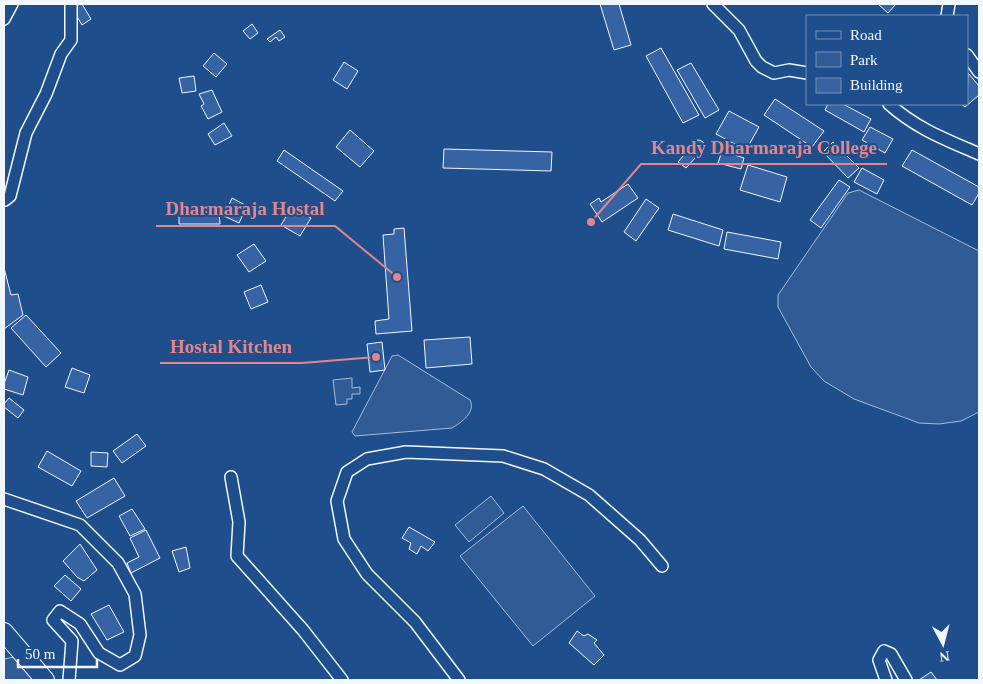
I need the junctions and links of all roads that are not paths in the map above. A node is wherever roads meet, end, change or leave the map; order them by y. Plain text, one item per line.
1 (12, 4) edge
2 (71, 4) edge
3 (713, 4) edge
4 (4, 19) edge
5 (968, 56) edge
6 (806, 72) edge
7 (979, 72) edge
8 (890, 105) edge
9 (979, 154) edge
10 (4, 199) edge
11 (231, 476) dead end
12 (4, 499) edge
13 (662, 566) dead end
14 (4, 632) edge
15 (45, 680) edge
16 (69, 680) edge
17 (342, 680) edge
18 (459, 680) edge
19 (886, 680) edge
20 (906, 680) edge

1 - 4 street
2 - 10 street
3 - 6 street
5 - 7 street
8 - 9 street
11 - 17 street
12 - 16 street
13 - 18 street
14 - 15 highway
19 - 20 street

